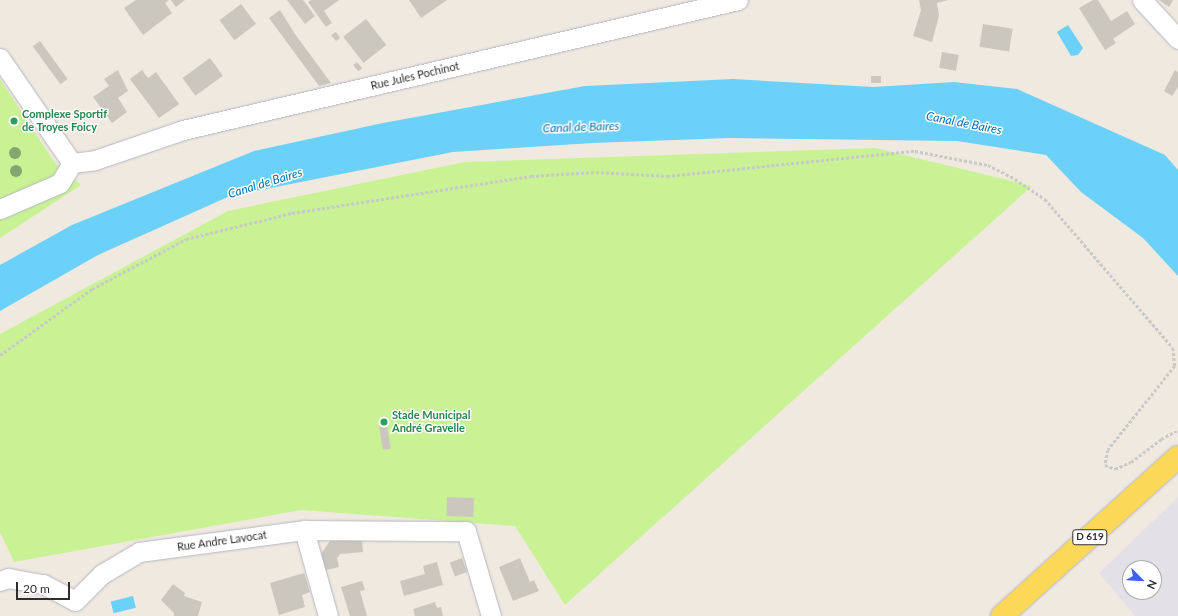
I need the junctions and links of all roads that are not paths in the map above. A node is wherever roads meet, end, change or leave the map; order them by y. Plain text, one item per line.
1 (738, 0) edge
2 (1142, 0) edge
3 (1178, 39) edge
4 (0, 58) edge
5 (72, 163) junction
6 (0, 209) edge
7 (1178, 458) edge
8 (304, 530) junction
9 (0, 581) edge
10 (76, 608) edge
11 (328, 616) edge
12 (491, 616) edge
13 (1002, 616) edge

1 - 5 street, Rue Jules Pochinot
2 - 3 street
4 - 5 street
5 - 6 street
7 - 13 main road, D 619
8 - 10 street, Rue Andre Lavocat
8 - 11 street
8 - 12 street, Rue Andre Lavocat
9 - 10 street, Rue Andre Lavocat

